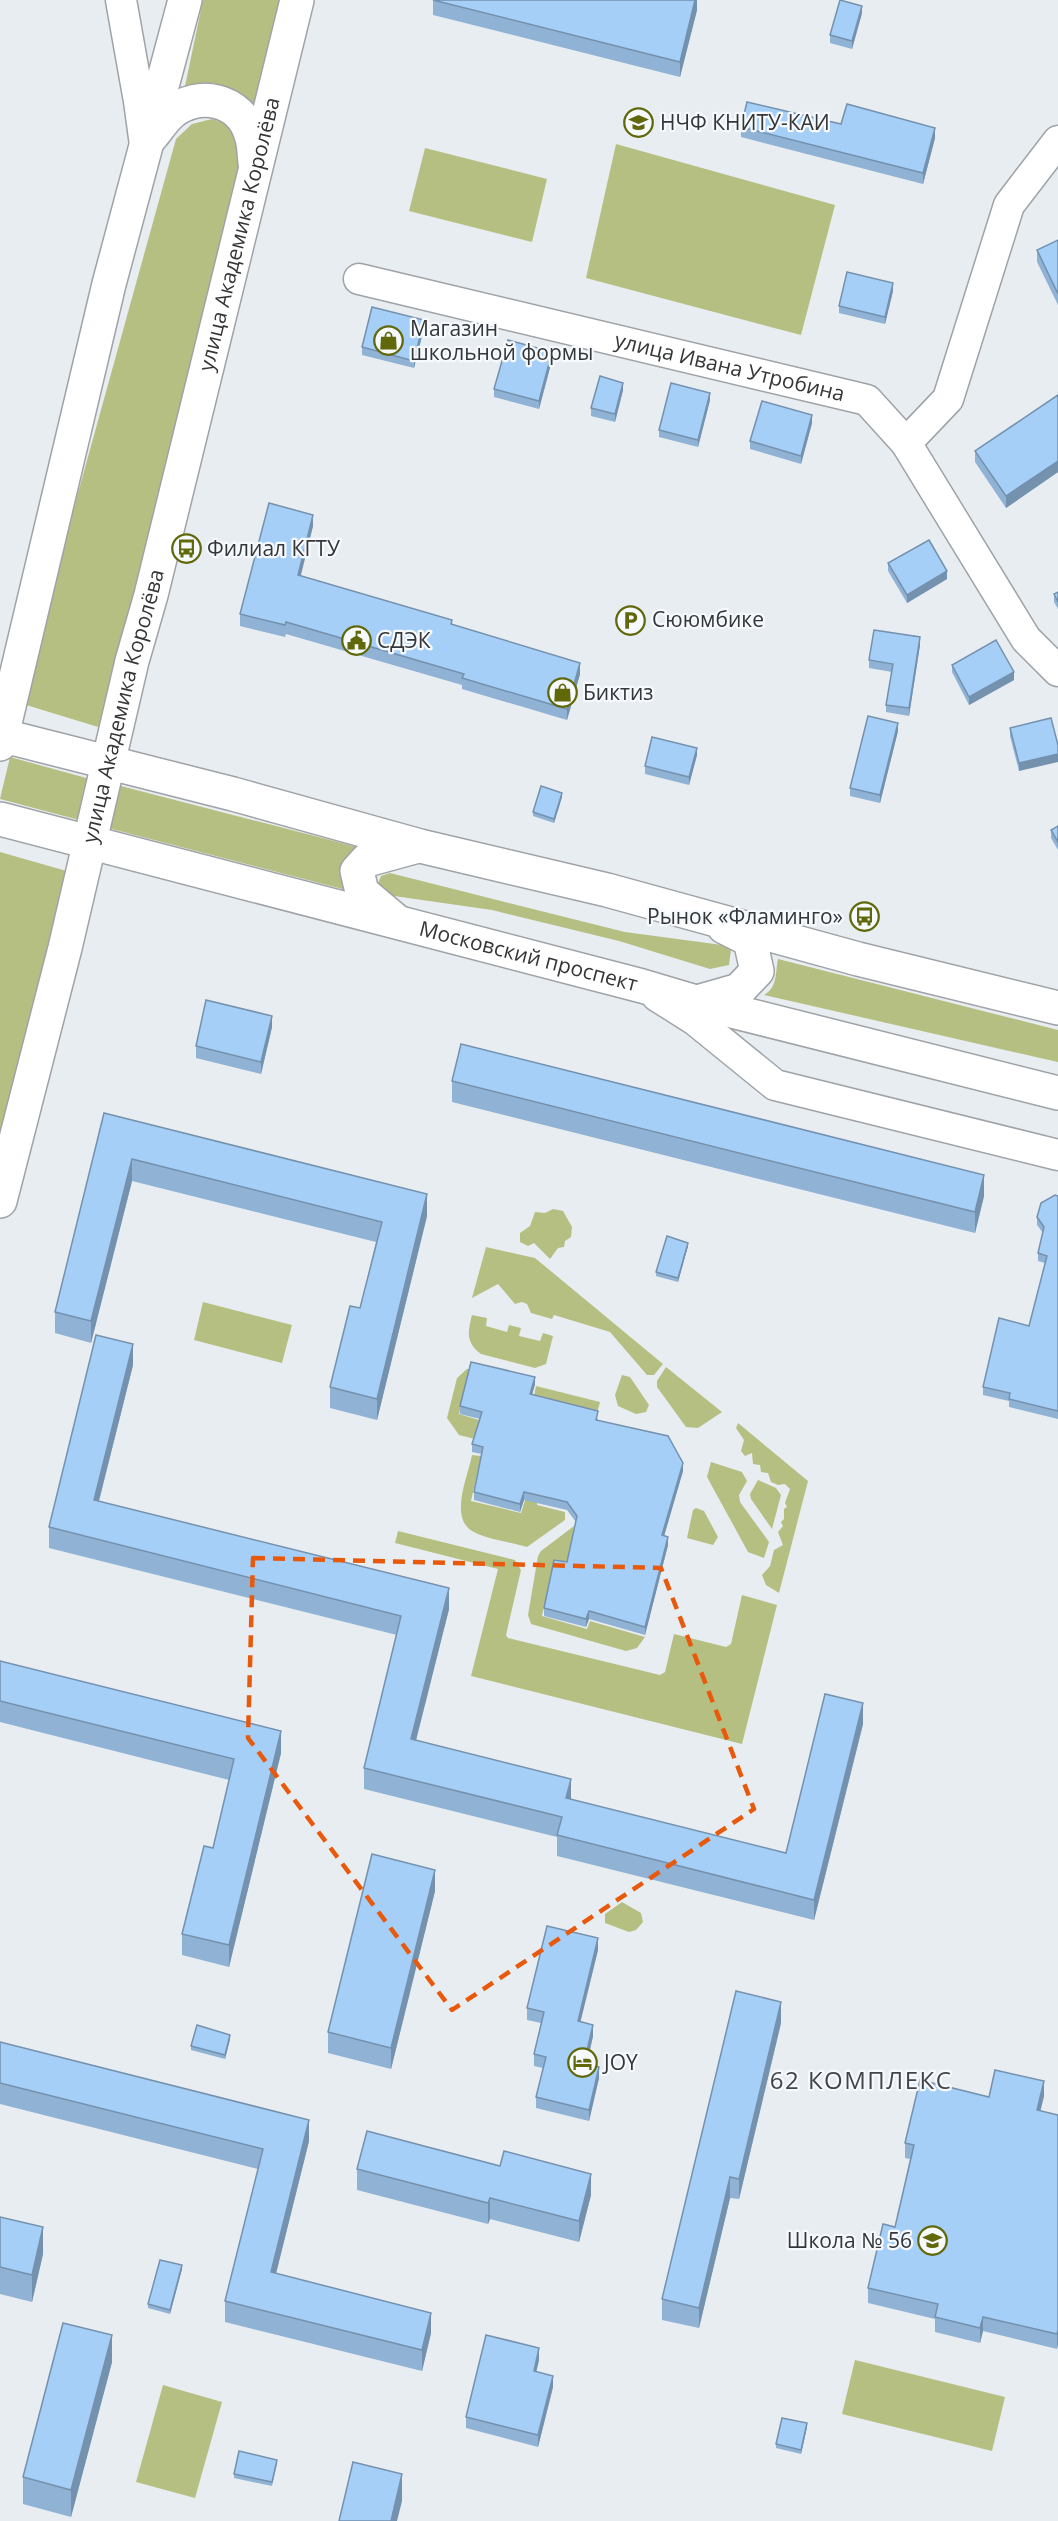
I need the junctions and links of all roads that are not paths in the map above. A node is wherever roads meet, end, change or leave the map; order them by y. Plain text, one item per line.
1 (121, 0) edge
2 (185, 0) edge
3 (297, 0) edge
4 (1058, 141) edge
5 (147, 146) junction
6 (256, 168) junction
7 (359, 279) dead end
8 (906, 443) junction
9 (1058, 671) edge
10 (1, 738) edge
11 (108, 762) junction
12 (0, 819) edge
13 (89, 842) junction
14 (420, 846) junction
15 (692, 912) junction
16 (400, 923) junction
17 (642, 986) junction
18 (696, 1002) junction
19 (1058, 1008) edge
20 (1058, 1093) edge
21 (1058, 1155) edge
22 (0, 1201) edge

1 - 5 street
2 - 5 main road
3 - 6 main road, улица Академика Королёва
4 - 8 street
5 - 6 main road
5 - 10 main road
6 - 11 main road, улица Академика Королёва
7 - 8 street, улица Ивана Утробина
8 - 9 street, улица Ивана Утробина
10 - 11 main road
11 - 13 main road, улица Академика Королёва
11 - 14 main road
12 - 13 main road, Московский проспект
13 - 16 main road, Московский проспект
13 - 22 main road, улица Академика Королёва
14 - 15 main road
14 - 16 main road
15 - 18 main road
15 - 19 main road
16 - 17 main road, Московский проспект
17 - 18 main road, Московский проспект
17 - 21 street
18 - 20 main road, Московский проспект

